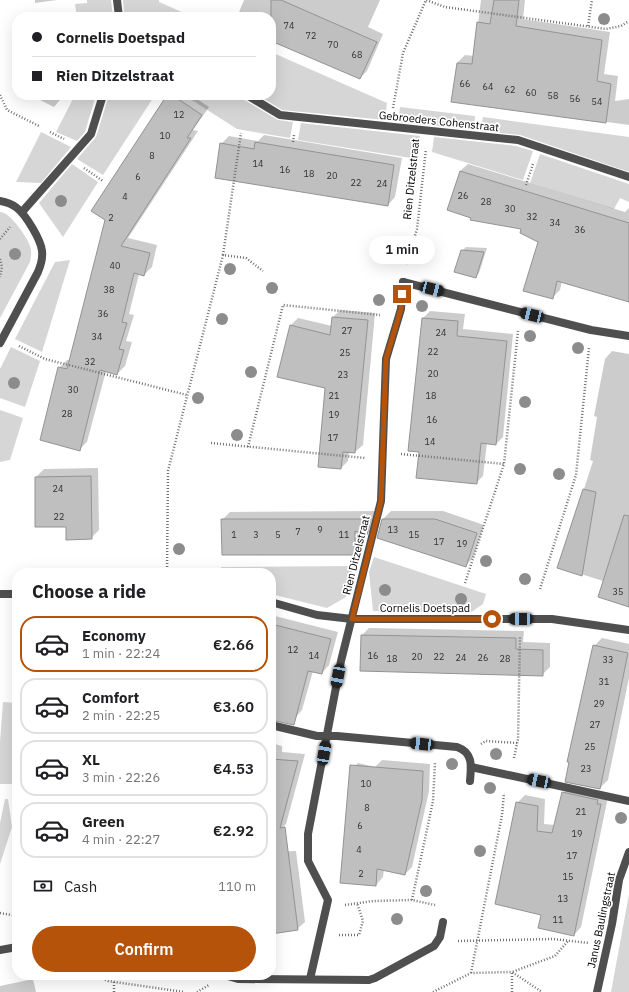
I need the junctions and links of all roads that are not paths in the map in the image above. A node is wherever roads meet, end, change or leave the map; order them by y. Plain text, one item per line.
1 (117, 0) edge
2 (118, 12) edge
3 (101, 100) edge
4 (255, 100) edge
5 (629, 177) edge
6 (0, 201) edge
7 (22, 212) junction
8 (629, 336) edge
9 (1, 340) edge
10 (0, 594) edge
11 (12, 594) edge
12 (276, 603) edge
13 (352, 619) junction
14 (629, 630) edge
15 (276, 726) edge
16 (327, 736) junction
17 (471, 767) junction
18 (470, 781) dead end
19 (629, 801) edge
20 (629, 852) edge
21 (444, 922) dead end
22 (12, 948) edge
23 (0, 950) edge
24 (276, 979) edge
25 (310, 979) junction
26 (597, 992) edge

1 - 2 street
3 - 7 street
4 - 5 street, Gebroeders Cohenstraat
6 - 7 street
7 - 9 street
8 - 13 street, Rien Ditzelstraat
10 - 11 street
12 - 13 street, Cornelis Doetspad
13 - 14 street, Cornelis Doetspad
13 - 16 street, Rien Ditzelstraat
15 - 16 street
16 - 17 street
16 - 25 street, Rien Ditzelstraat
17 - 18 street
17 - 19 street
20 - 26 street, Janus Baulingstraat
21 - 25 street
22 - 23 street
24 - 25 street

